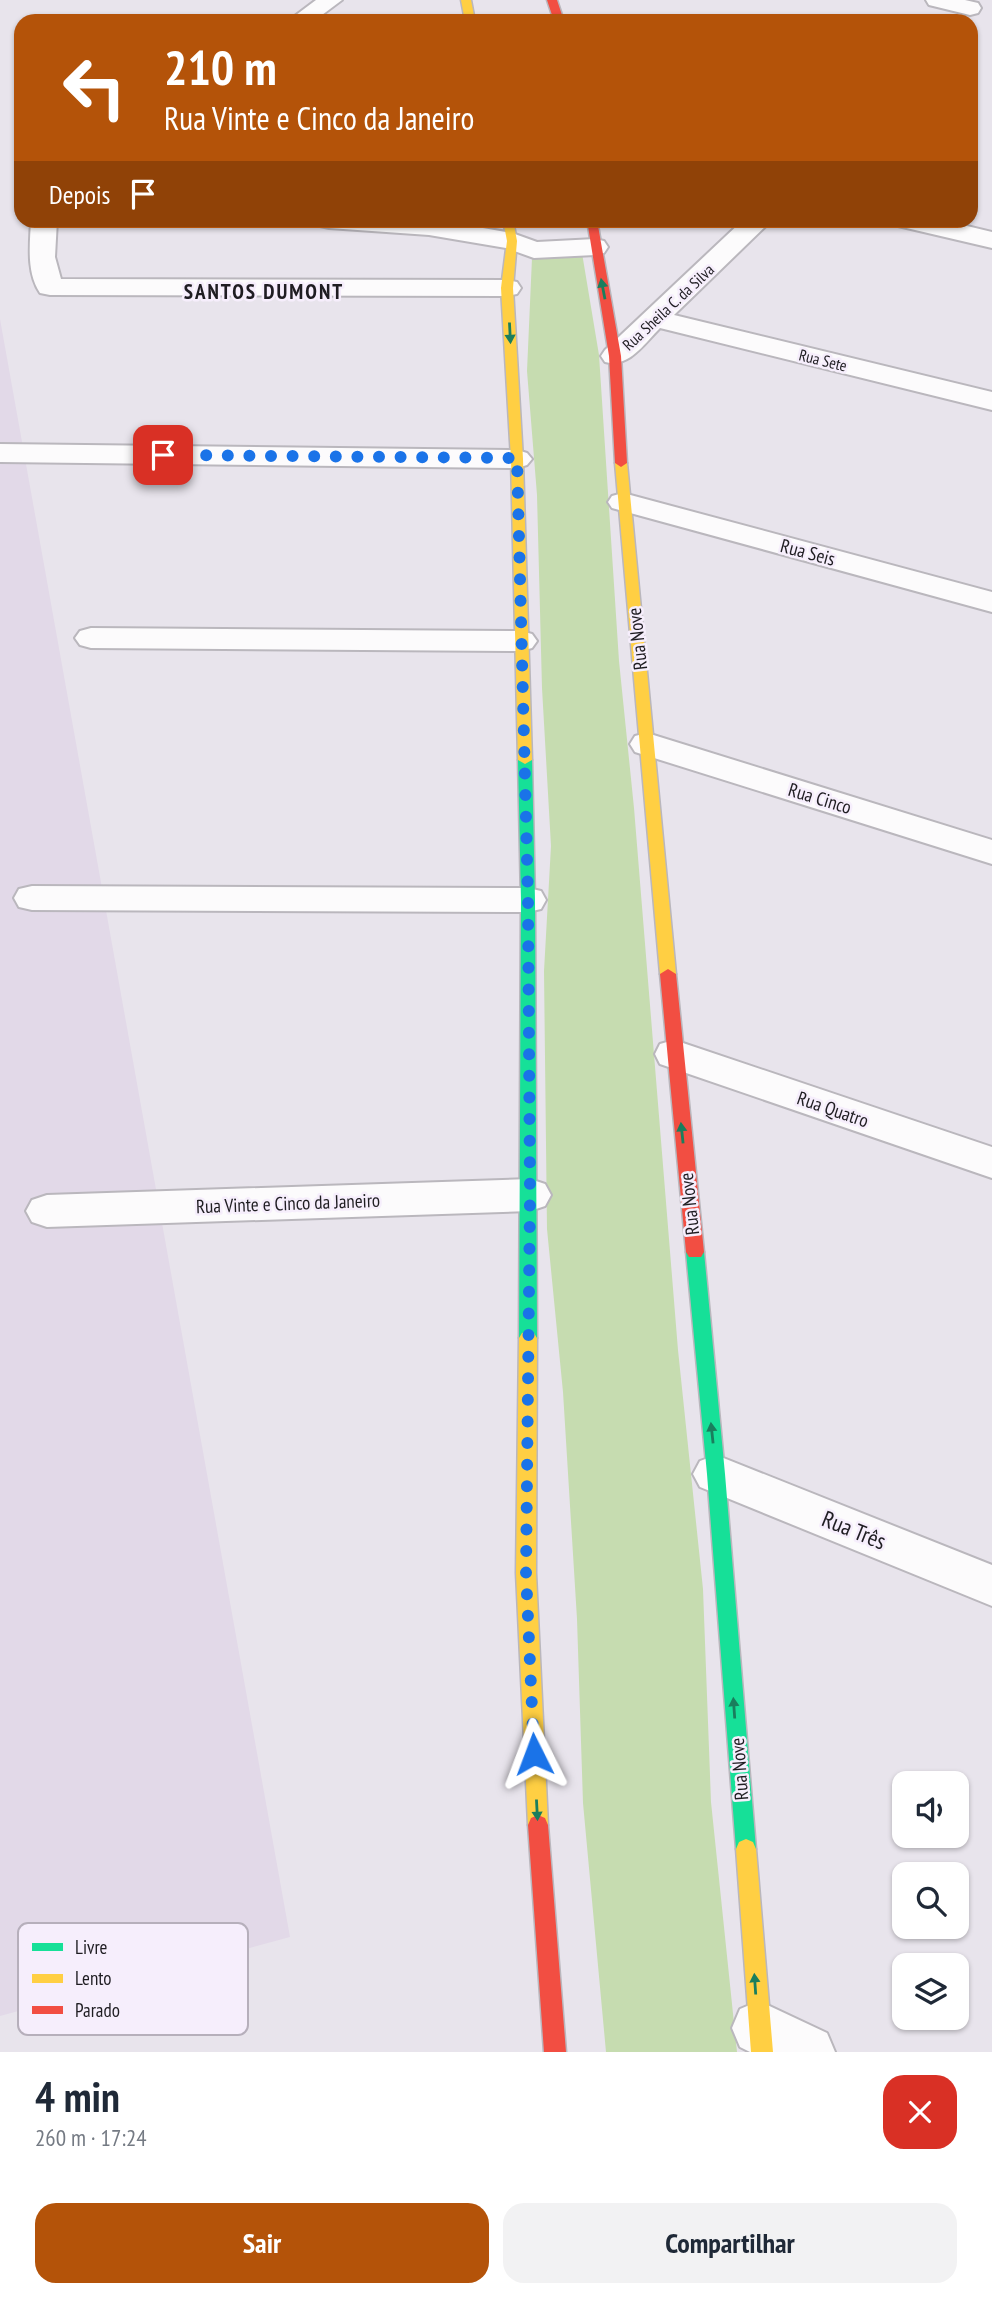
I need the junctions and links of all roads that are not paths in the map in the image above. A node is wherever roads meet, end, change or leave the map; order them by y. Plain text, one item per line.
1 (331, 0) edge
2 (937, 0) edge
3 (968, 10) edge
4 (310, 14) edge
5 (44, 228) edge
6 (449, 228) edge
7 (751, 228) edge
8 (941, 228) edge
9 (510, 231) edge
10 (593, 234) edge
11 (992, 240) edge
12 (507, 288) junction
13 (655, 318) junction
14 (615, 356) junction
15 (992, 401) edge
16 (0, 453) edge
17 (517, 458) junction
18 (623, 502) junction
19 (992, 602) edge
20 (91, 638) dead end
21 (521, 641) junction
22 (647, 744) junction
23 (992, 852) edge
24 (32, 898) dead end
25 (528, 900) junction
26 (674, 1054) junction
27 (992, 1163) edge
28 (530, 1195) junction
29 (47, 1210) dead end
30 (716, 1474) junction
31 (992, 1586) edge
32 (760, 2040) edge
33 (555, 2052) edge
34 (808, 2052) edge

1 - 4 street
2 - 3 street
5 - 12 street
6 - 9 street
7 - 13 street, Rua Sheila C. da Silva
8 - 11 street
9 - 10 street
9 - 12 street
14 -> 10 street, Rua Sheila C. da Silva
12 -> 17 street
13 - 14 street, Rua Sheila C. da Silva
13 - 15 street, Rua Sete
14 - 18 street, Rua Nove
16 - 17 street
17 - 21 street
18 - 19 street, Rua Seis
18 - 22 street, Rua Nove
20 - 21 street
21 - 25 street
22 - 23 street, Rua Cinco
22 - 26 street, Rua Nove
24 - 25 street
25 - 28 street
26 - 27 street, Rua Quatro
30 -> 26 street, Rua Nove
28 - 29 street, Rua Vinte e Cinco da Janeiro
28 -> 33 street
30 - 31 street, Rua Três
32 -> 30 street, Rua Nove
32 - 34 street

